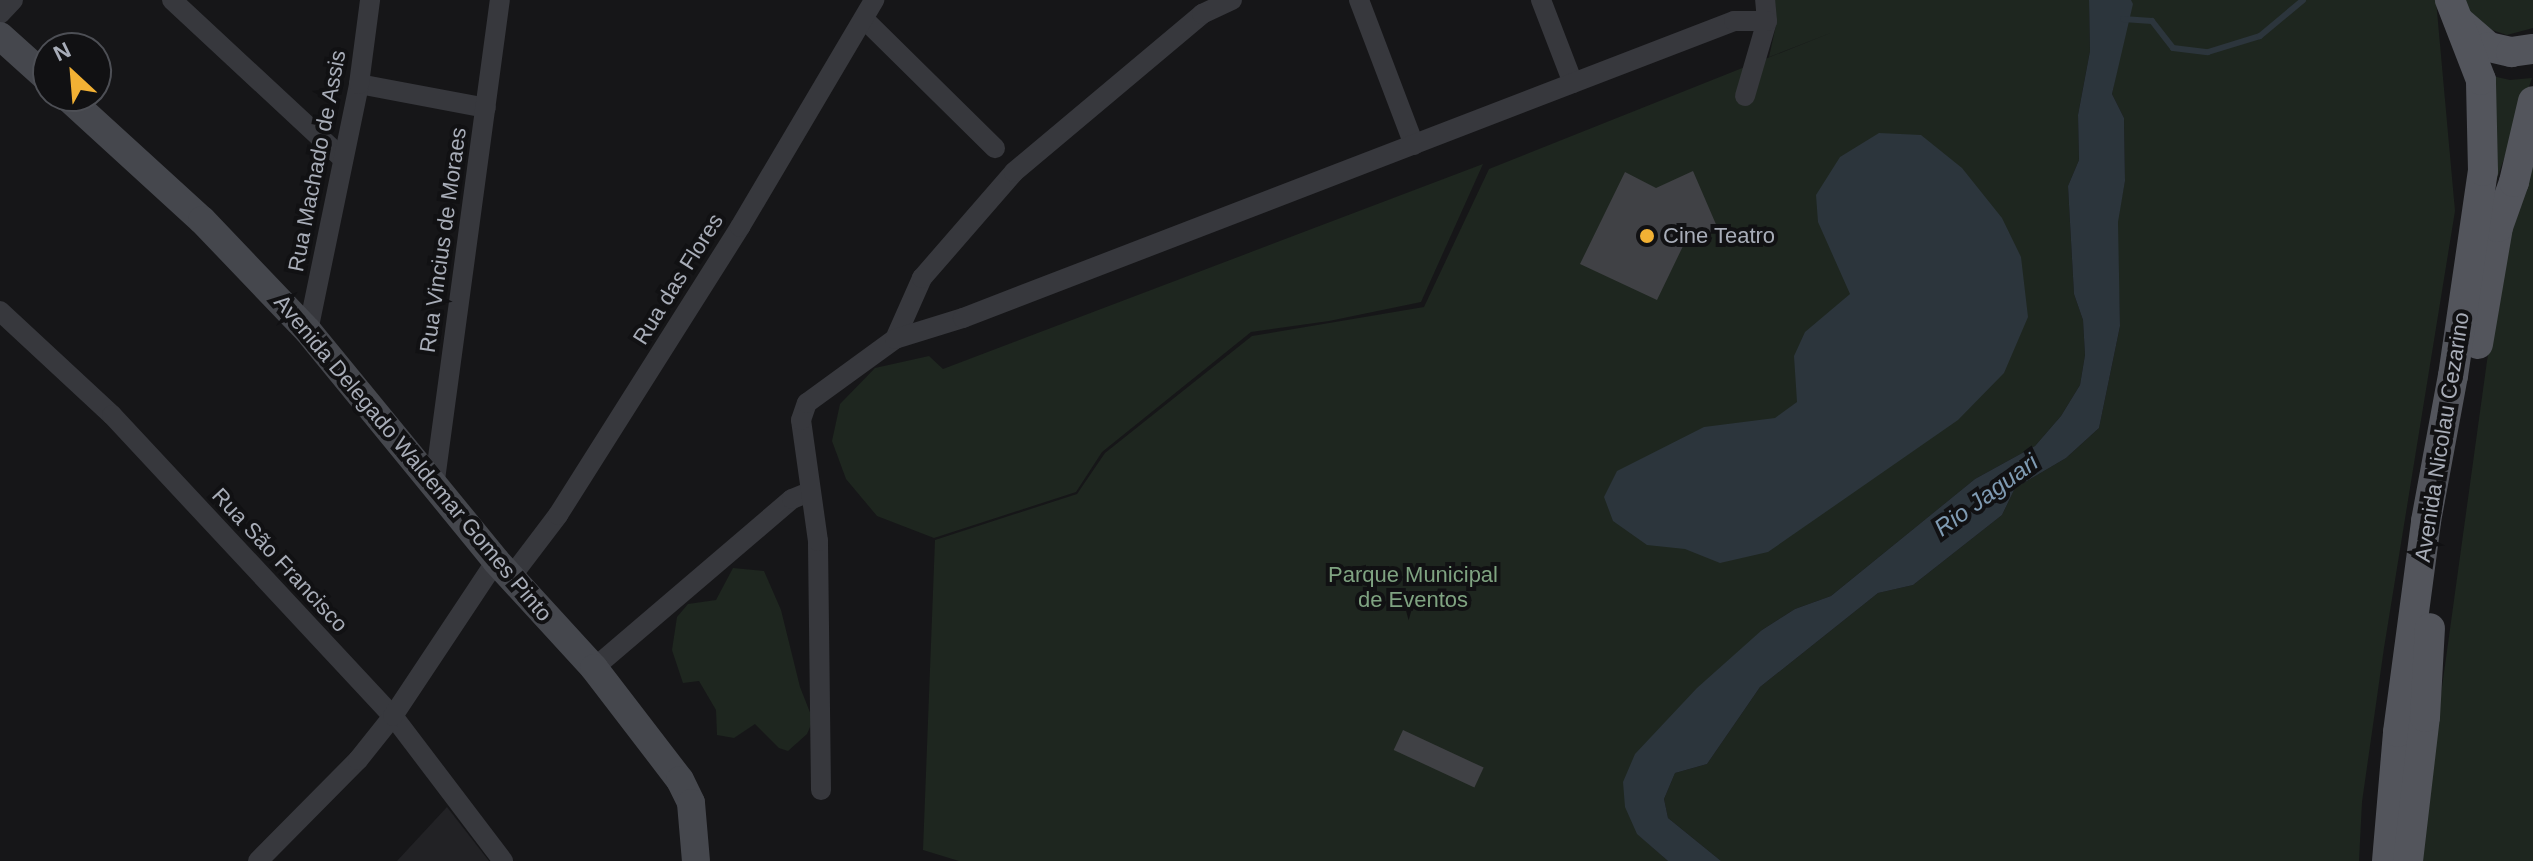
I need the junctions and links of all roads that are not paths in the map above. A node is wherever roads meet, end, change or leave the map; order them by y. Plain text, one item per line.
1 (13, 0) edge
2 (172, 0) edge
3 (370, 0) edge
4 (500, 0) edge
5 (874, 0) edge
6 (1232, 0) edge
7 (1359, 0) edge
8 (1541, 0) edge
9 (2453, 9) edge
10 (1766, 10) edge
11 (0, 14) edge
12 (864, 19) junction
13 (0, 36) edge
14 (2533, 49) edge
15 (32, 65) edge
16 (1573, 83) junction
17 (359, 84) junction
18 (1745, 96) dead end
19 (2533, 101) edge
20 (486, 108) junction
21 (84, 112) edge
22 (1414, 145) junction
23 (995, 148) dead end
24 (343, 159) junction
25 (0, 311) edge
26 (308, 331) junction
27 (895, 339) junction
28 (434, 487) junction
29 (809, 492) junction
30 (503, 569) junction
31 (594, 668) junction
32 (393, 716) junction
33 (821, 790) dead end
34 (258, 861) edge
35 (503, 861) edge
36 (696, 861) edge
37 (2387, 861) edge
38 (2408, 861) edge

1 - 11 street
2 - 24 street
3 - 17 street, Rua Machado de Assis
4 - 20 street, Rua Vincius de Moraes
5 - 12 street, Rua das Flores
6 - 27 street
7 - 22 street
8 - 16 street
9 - 14 main road
9 - 37 main road, Avenida Nicolau Cezarino
10 - 16 street
10 - 18 street
12 - 23 street
12 - 30 street, Rua das Flores
13 - 15 street
16 - 22 street
17 - 20 street
17 - 24 street, Rua Machado de Assis
19 - 38 main road, Avenida Nicolau Cezarino
20 - 28 street, Rua Vincius de Moraes
21 - 26 street, Avenida Delegado Waldemar Gomes Pinto
22 - 27 street
24 - 26 street, Rua Machado de Assis
25 - 32 street, Rua São Francisco
26 - 28 street, Avenida Delegado Waldemar Gomes Pinto
27 - 29 street
28 - 30 street, Avenida Delegado Waldemar Gomes Pinto
29 - 31 street
29 - 33 street
30 - 31 street, Avenida Delegado Waldemar Gomes Pinto
30 - 32 street, Rua das Flores
31 - 36 street, Avenida Delegado Waldemar Gomes Pinto
32 - 34 street, Rua das Flores
32 - 35 street, Rua São Francisco

